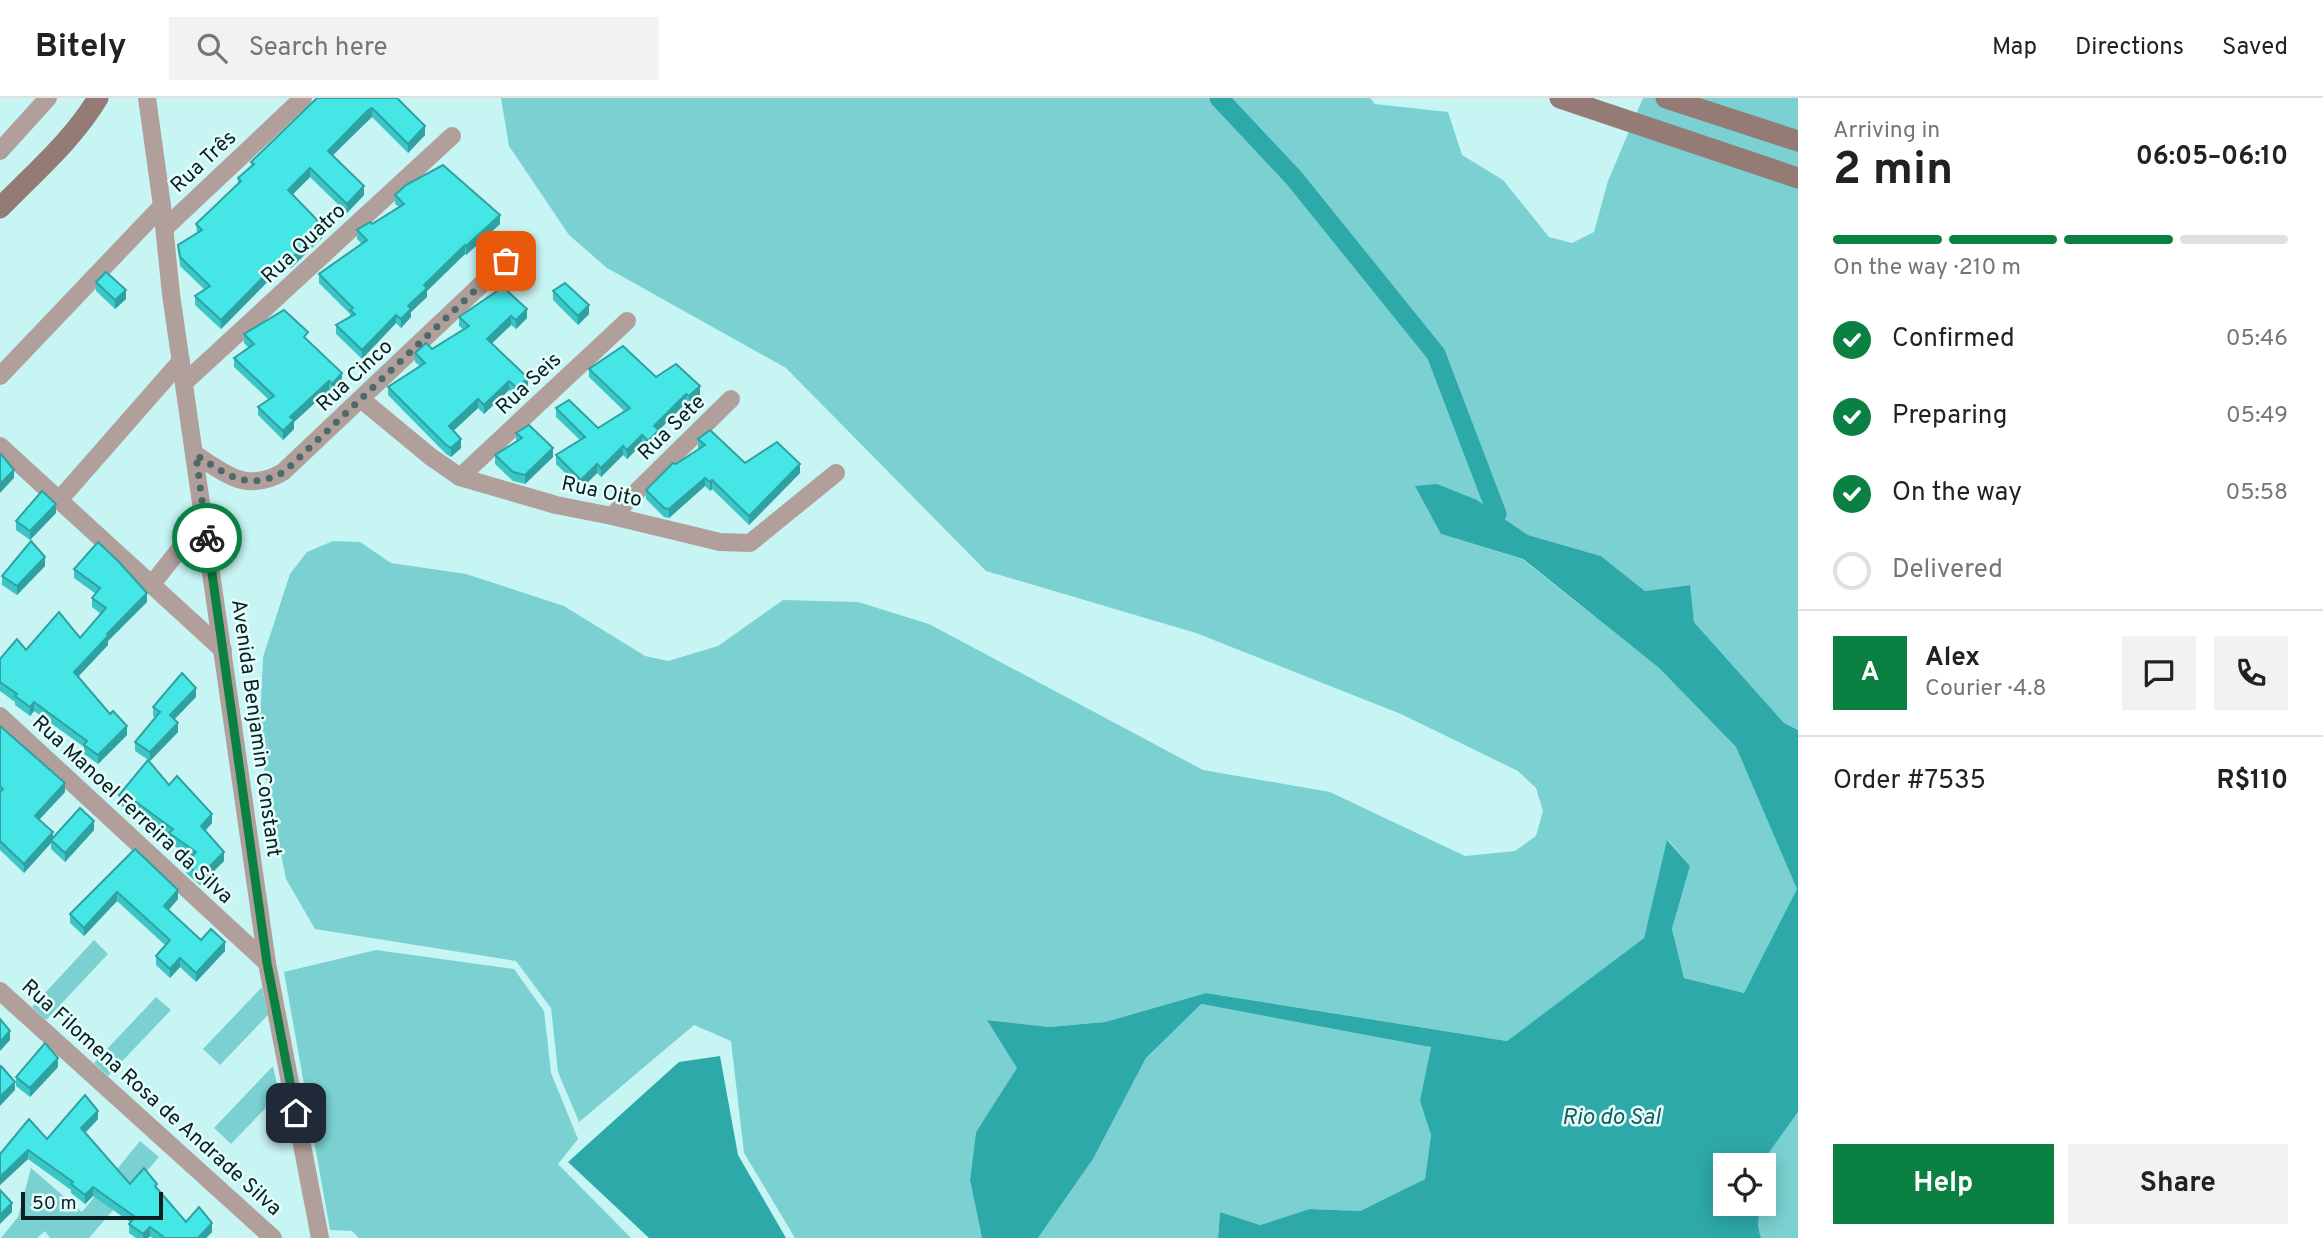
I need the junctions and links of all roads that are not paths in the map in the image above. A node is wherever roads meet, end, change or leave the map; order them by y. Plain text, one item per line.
1 (48, 98) edge
2 (98, 98) edge
3 (147, 98) edge
4 (303, 98) edge
5 (1560, 98) edge
6 (1666, 98) edge
7 (452, 136) dead end
8 (1798, 141) edge
9 (0, 150) edge
10 (1798, 178) edge
11 (162, 206) junction
12 (0, 208) edge
13 (165, 228) junction
14 (524, 244) dead end
15 (627, 321) dead end
16 (181, 360) junction
17 (0, 376) edge
18 (184, 383) junction
19 (362, 400) junction
20 (731, 400) dead end
21 (0, 446) edge
22 (196, 455) junction
23 (836, 473) dead end
24 (460, 477) junction
25 (60, 499) junction
26 (612, 516) junction
27 (205, 517) junction
28 (152, 584) junction
29 (223, 650) junction
30 (0, 716) edge
31 (267, 963) junction
32 (0, 991) edge
33 (273, 1238) edge
34 (320, 1238) edge

1 - 9 street
2 - 12 main road
3 - 11 street, Avenida Benjamin Constant
4 - 13 street, Rua Três
5 - 10 main road
6 - 8 main road
7 - 18 street, Rua Quatro
11 - 13 street, Avenida Benjamin Constant
11 - 17 street
13 - 16 street, Avenida Benjamin Constant
14 - 19 street, Rua Cinco
15 - 24 street, Rua Seis
16 - 18 street, Avenida Benjamin Constant
16 - 25 street
18 - 22 street, Avenida Benjamin Constant
19 - 22 street, Rua Cinco
19 - 24 street, Rua Oito
20 - 26 street, Rua Sete
21 - 25 street
22 - 27 street, Avenida Benjamin Constant
23 - 26 street, Rua Oito
24 - 26 street, Rua Oito
25 - 28 street
27 - 28 street
27 - 29 street, Avenida Benjamin Constant
28 - 29 street
29 - 31 street, Avenida Benjamin Constant
30 - 31 street, Rua Manoel Ferreira da Silva
31 - 34 street, Avenida Benjamin Constant
32 - 33 street, Rua Filomena Rosa de Andrade Silva

